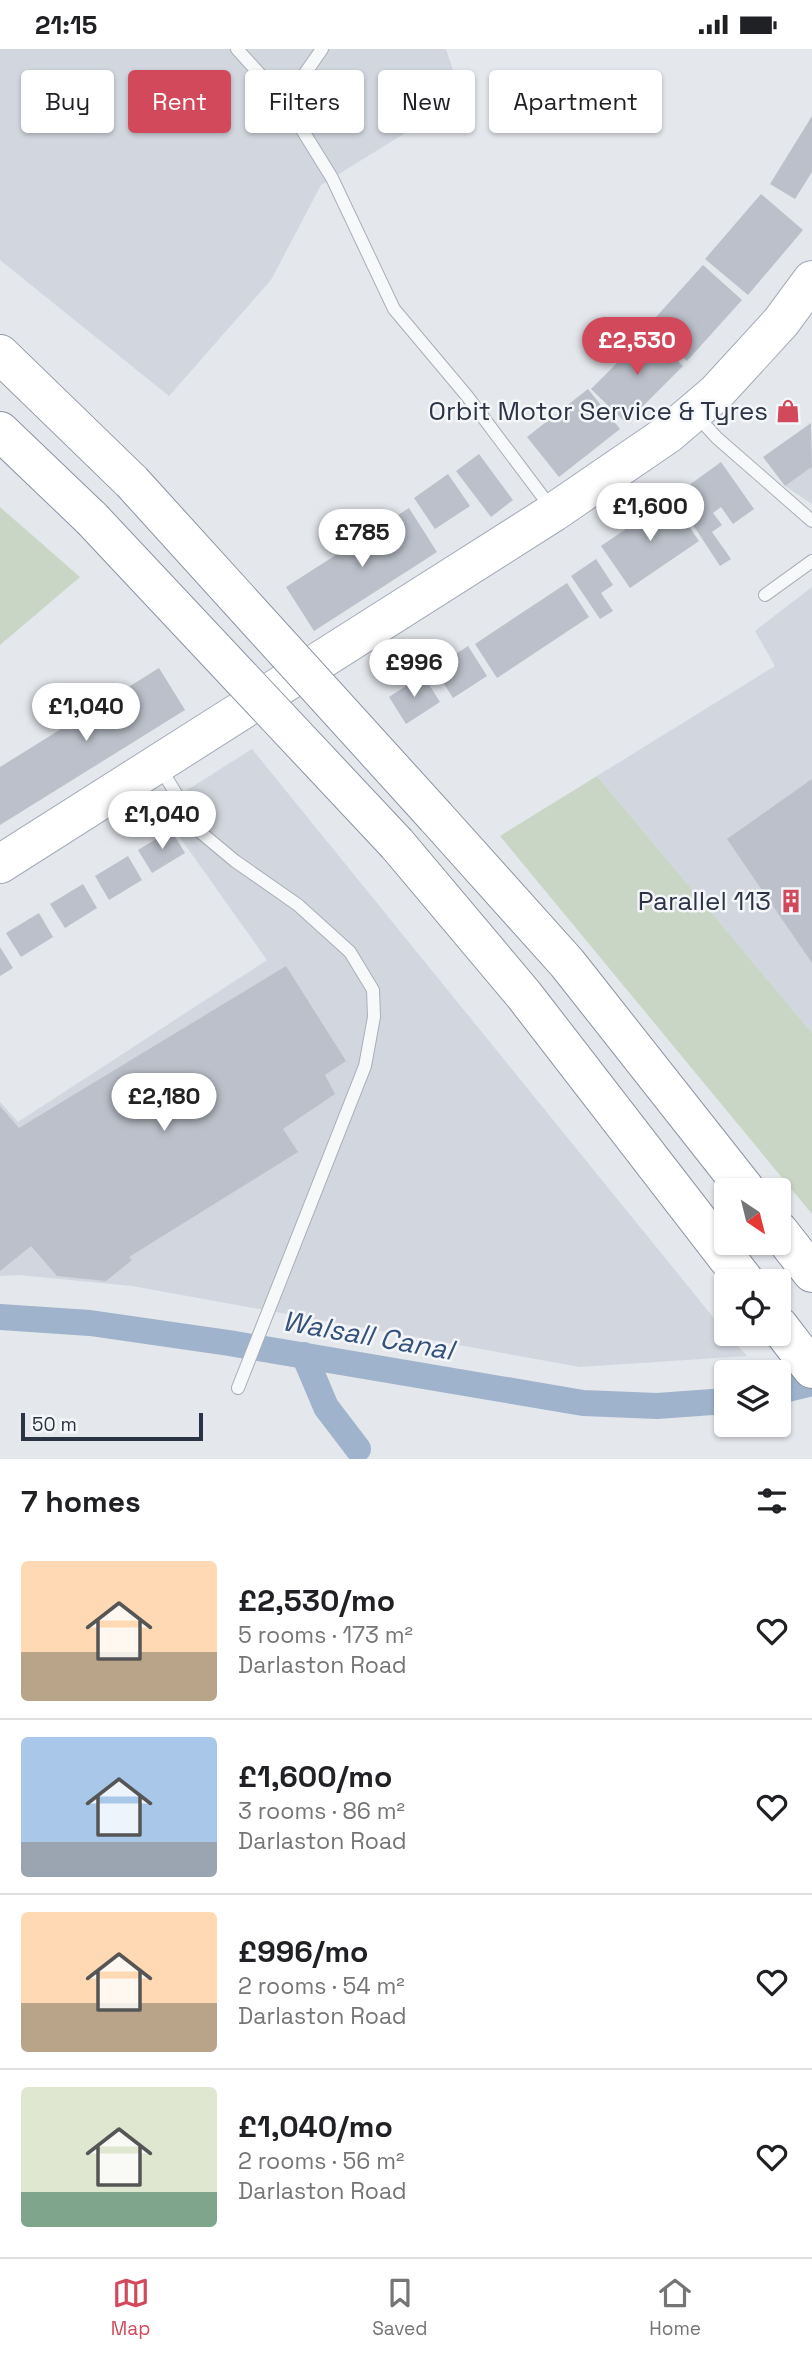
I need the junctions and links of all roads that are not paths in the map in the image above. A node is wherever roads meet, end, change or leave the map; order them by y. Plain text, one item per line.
1 (237, 49) edge
2 (321, 49) edge
3 (256, 70) edge
4 (307, 70) edge
5 (304, 133) edge
6 (811, 286) edge
7 (0, 354) edge
8 (695, 414) junction
9 (0, 431) edge
10 (554, 512) junction
11 (812, 521) edge
12 (812, 561) edge
13 (765, 595) dead end
14 (158, 765) junction
15 (0, 864) edge
16 (737, 1178) edge
17 (791, 1246) edge
18 (735, 1269) edge
19 (812, 1273) edge
20 (238, 1388) dead end

1 - 3 lane
2 - 4 lane
5 - 10 lane
6 - 8 main road
7 - 16 main road, bridge
8 - 10 main road
8 - 11 lane
9 - 18 main road, bridge
10 - 14 main road
12 - 13 lane
14 - 15 main road
14 - 20 lane
17 - 19 main road

